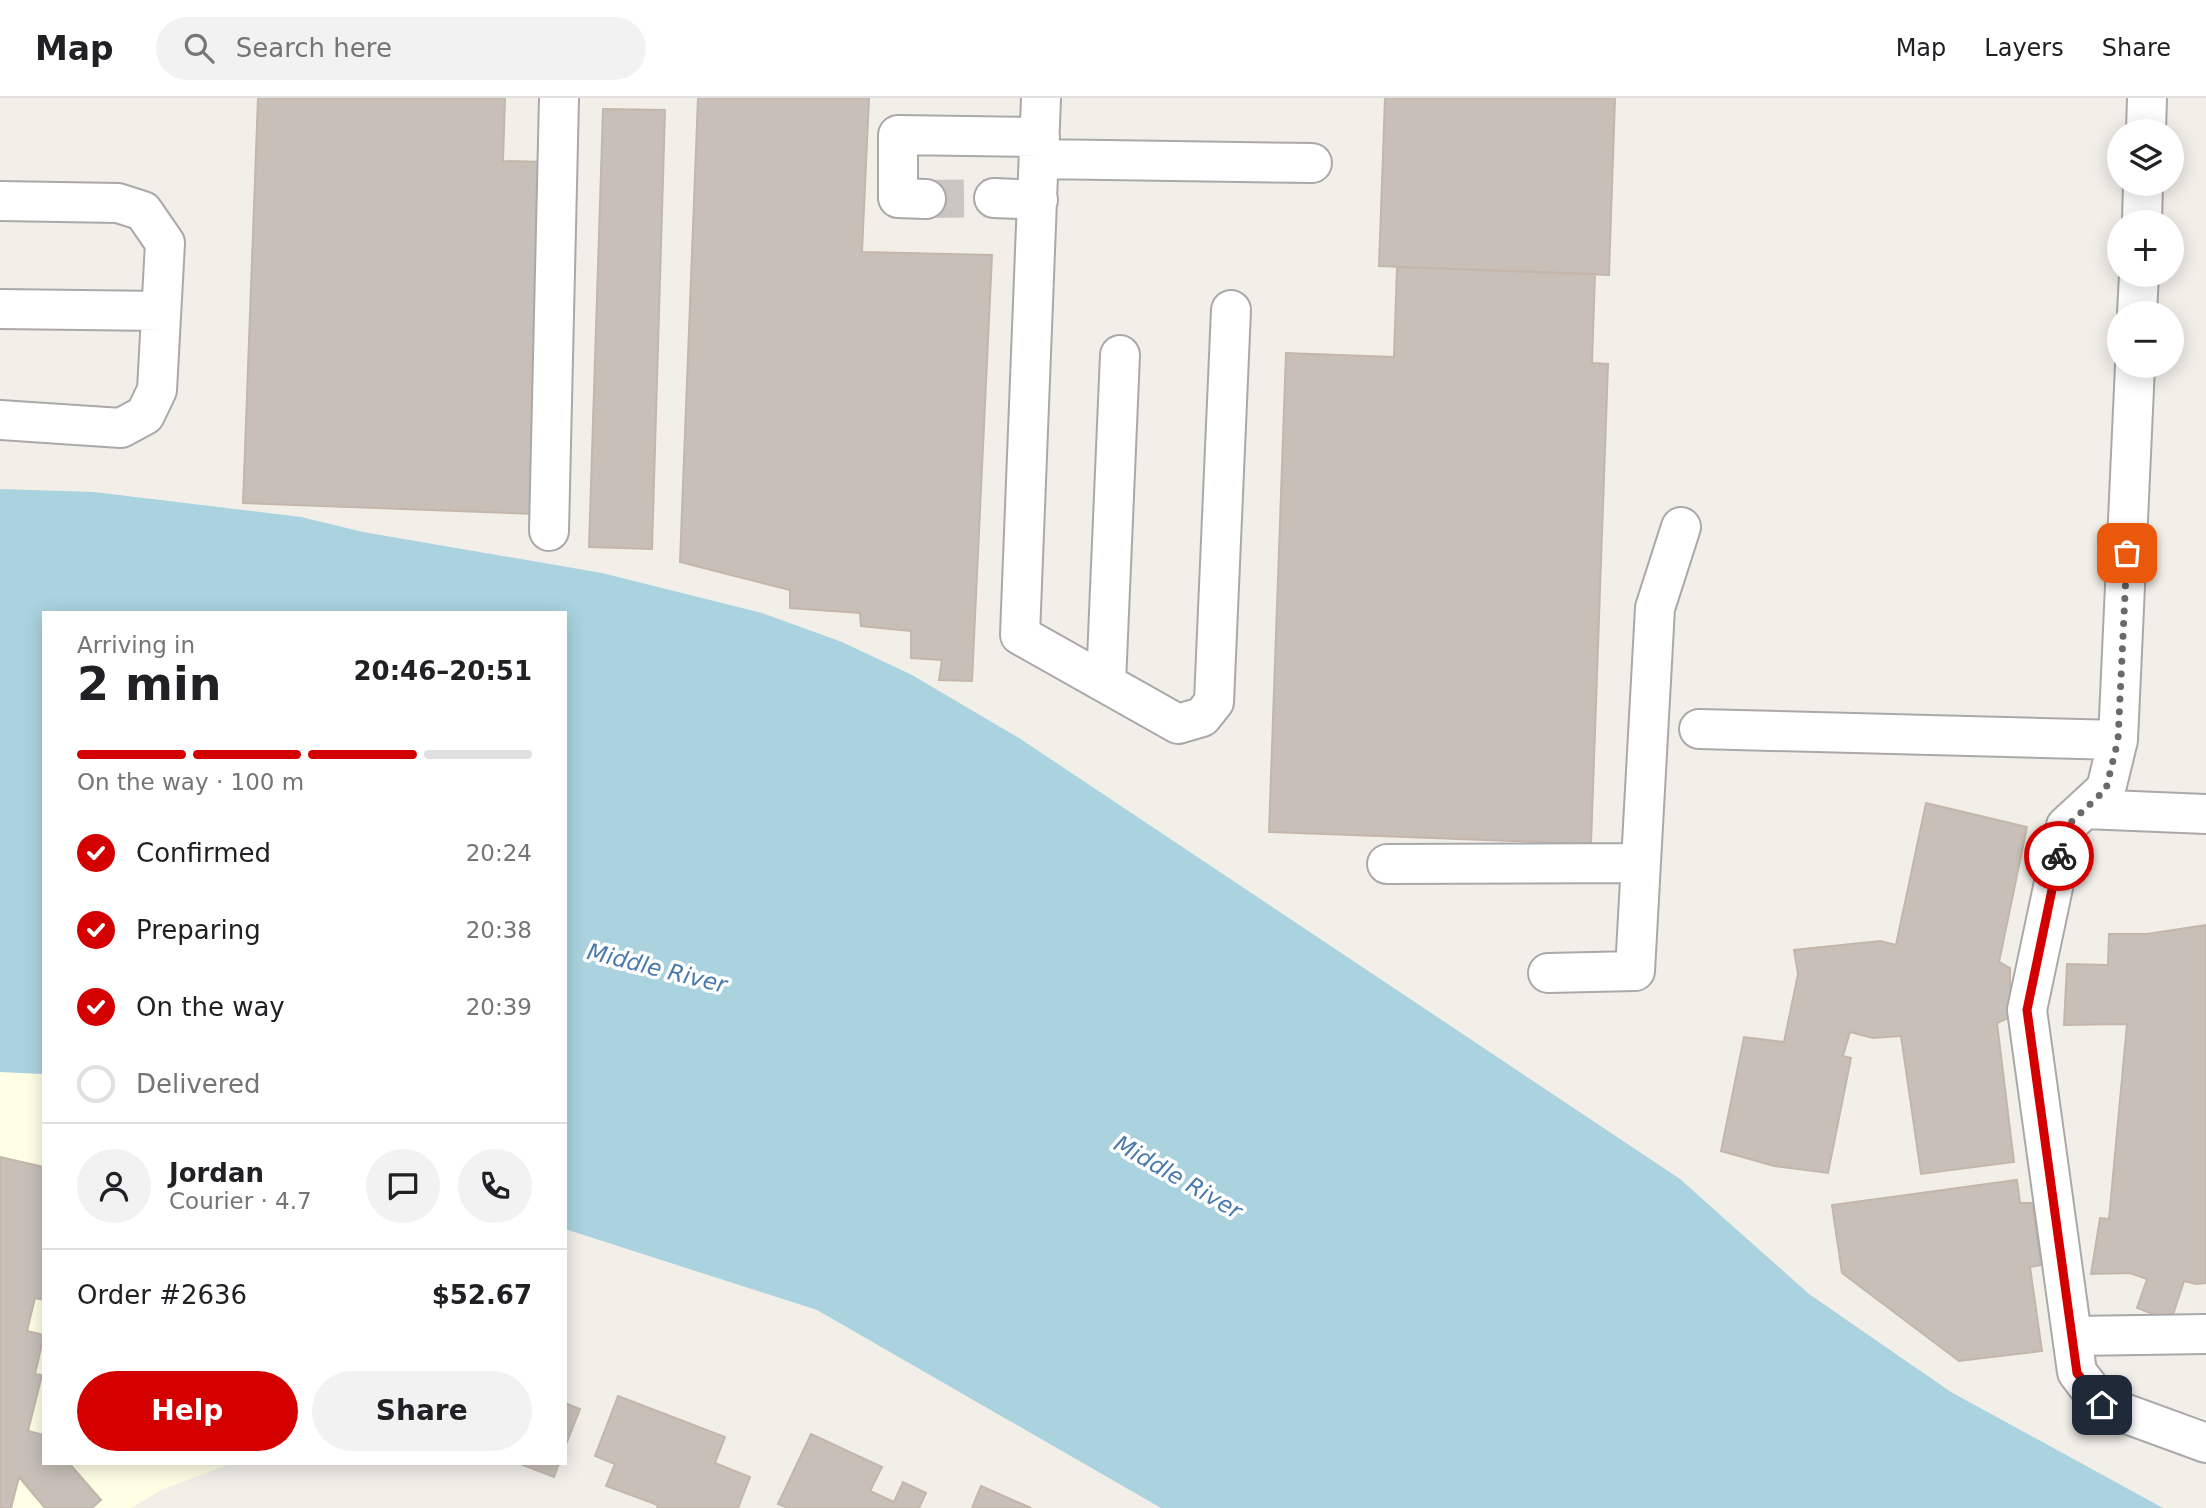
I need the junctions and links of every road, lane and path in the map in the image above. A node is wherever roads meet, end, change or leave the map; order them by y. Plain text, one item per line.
1 (559, 98) edge
2 (1041, 98) edge
3 (2147, 98) edge
4 (2146, 119) edge
5 (1040, 148) junction
6 (1312, 163) dead end
7 (994, 198) tunnel mouth
8 (926, 199) tunnel mouth
9 (1038, 200) junction
10 (0, 201) edge
11 (0, 309) edge
12 (1231, 310) dead end
13 (161, 311) junction
14 (1120, 355) dead end
15 (2134, 378) edge
16 (0, 420) edge
17 (1681, 527) dead end
18 (549, 531) dead end
19 (1106, 683) junction
20 (1699, 729) dead end
21 (2118, 740) junction
22 (2085, 809) junction
23 (2206, 814) edge
24 (1641, 863) junction
25 (1387, 864) dead end
26 (1548, 973) dead end
27 (2206, 1334) edge
28 (2073, 1336) junction
29 (2206, 1443) edge

1 - 18 street
2 - 5 street
3 - 4 street
5 - 6 street
5 - 8 street
5 - 9 street
7 - 9 street
9 - 19 street
10 - 13 street
11 - 13 street
12 - 19 street
13 - 16 street
14 - 19 street
15 - 21 street
17 - 24 street
20 - 21 street
21 - 22 street
22 - 23 street
22 - 28 street
24 - 25 street
24 - 26 street
27 - 28 street
28 - 29 street

